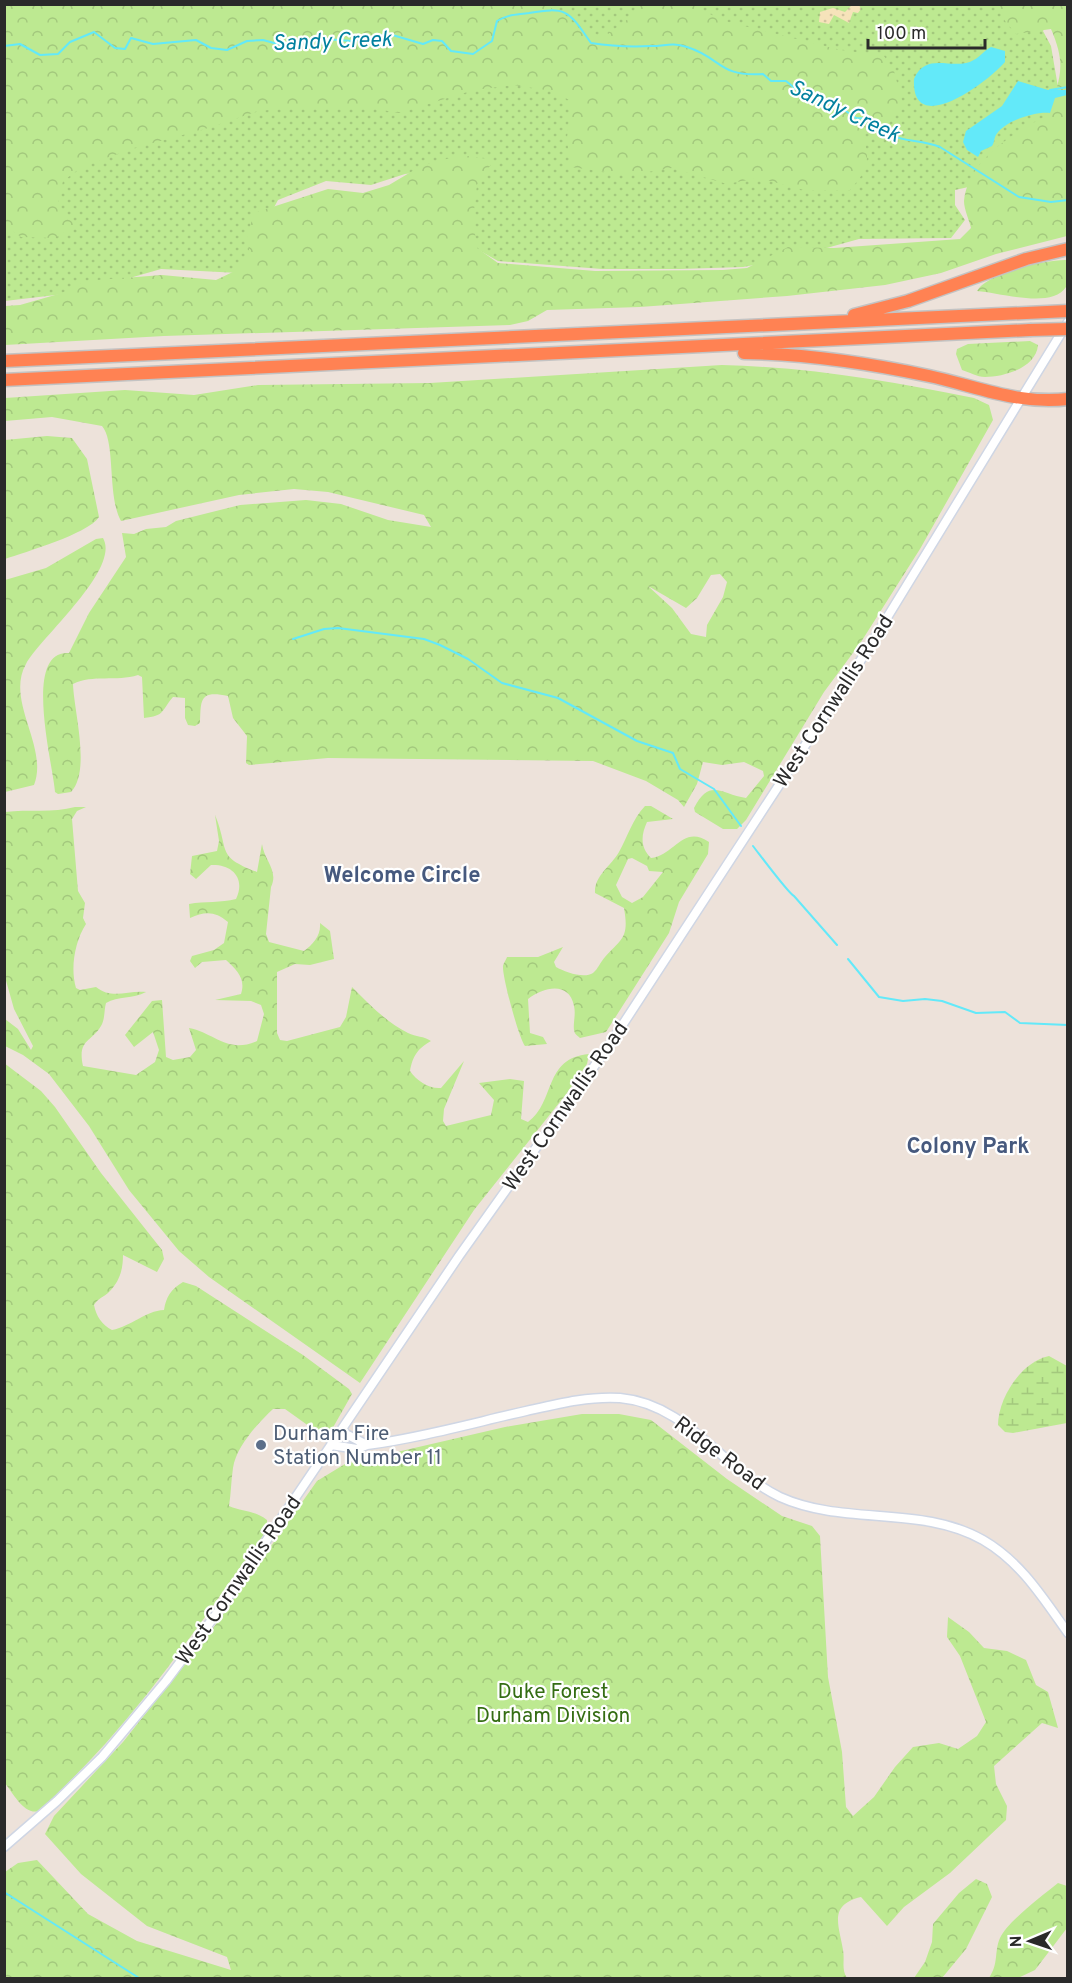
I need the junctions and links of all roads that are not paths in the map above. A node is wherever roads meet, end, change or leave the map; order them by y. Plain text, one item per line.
1 (1068, 249) edge
2 (1068, 311) edge
3 (830, 322) junction
4 (1068, 322) edge
5 (1068, 329) edge
6 (634, 351) junction
7 (4, 361) edge
8 (4, 380) edge
9 (1068, 399) edge
10 (1021, 400) junction
11 (340, 1431) junction
12 (331, 1445) junction
13 (367, 1445) junction
14 (1068, 1633) edge
15 (4, 1847) edge

1 - 3 highway
2 - 3 highway
3 - 7 highway
4 - 10 street, West Cornwallis Road
5 - 6 highway, bridge
6 - 8 highway
6 - 10 highway
9 - 10 highway
10 - 11 street, West Cornwallis Road
11 - 12 street, West Cornwallis Road
11 - 13 street
12 - 13 street, Ridge Road
12 - 15 street, West Cornwallis Road
13 - 14 street, Ridge Road

